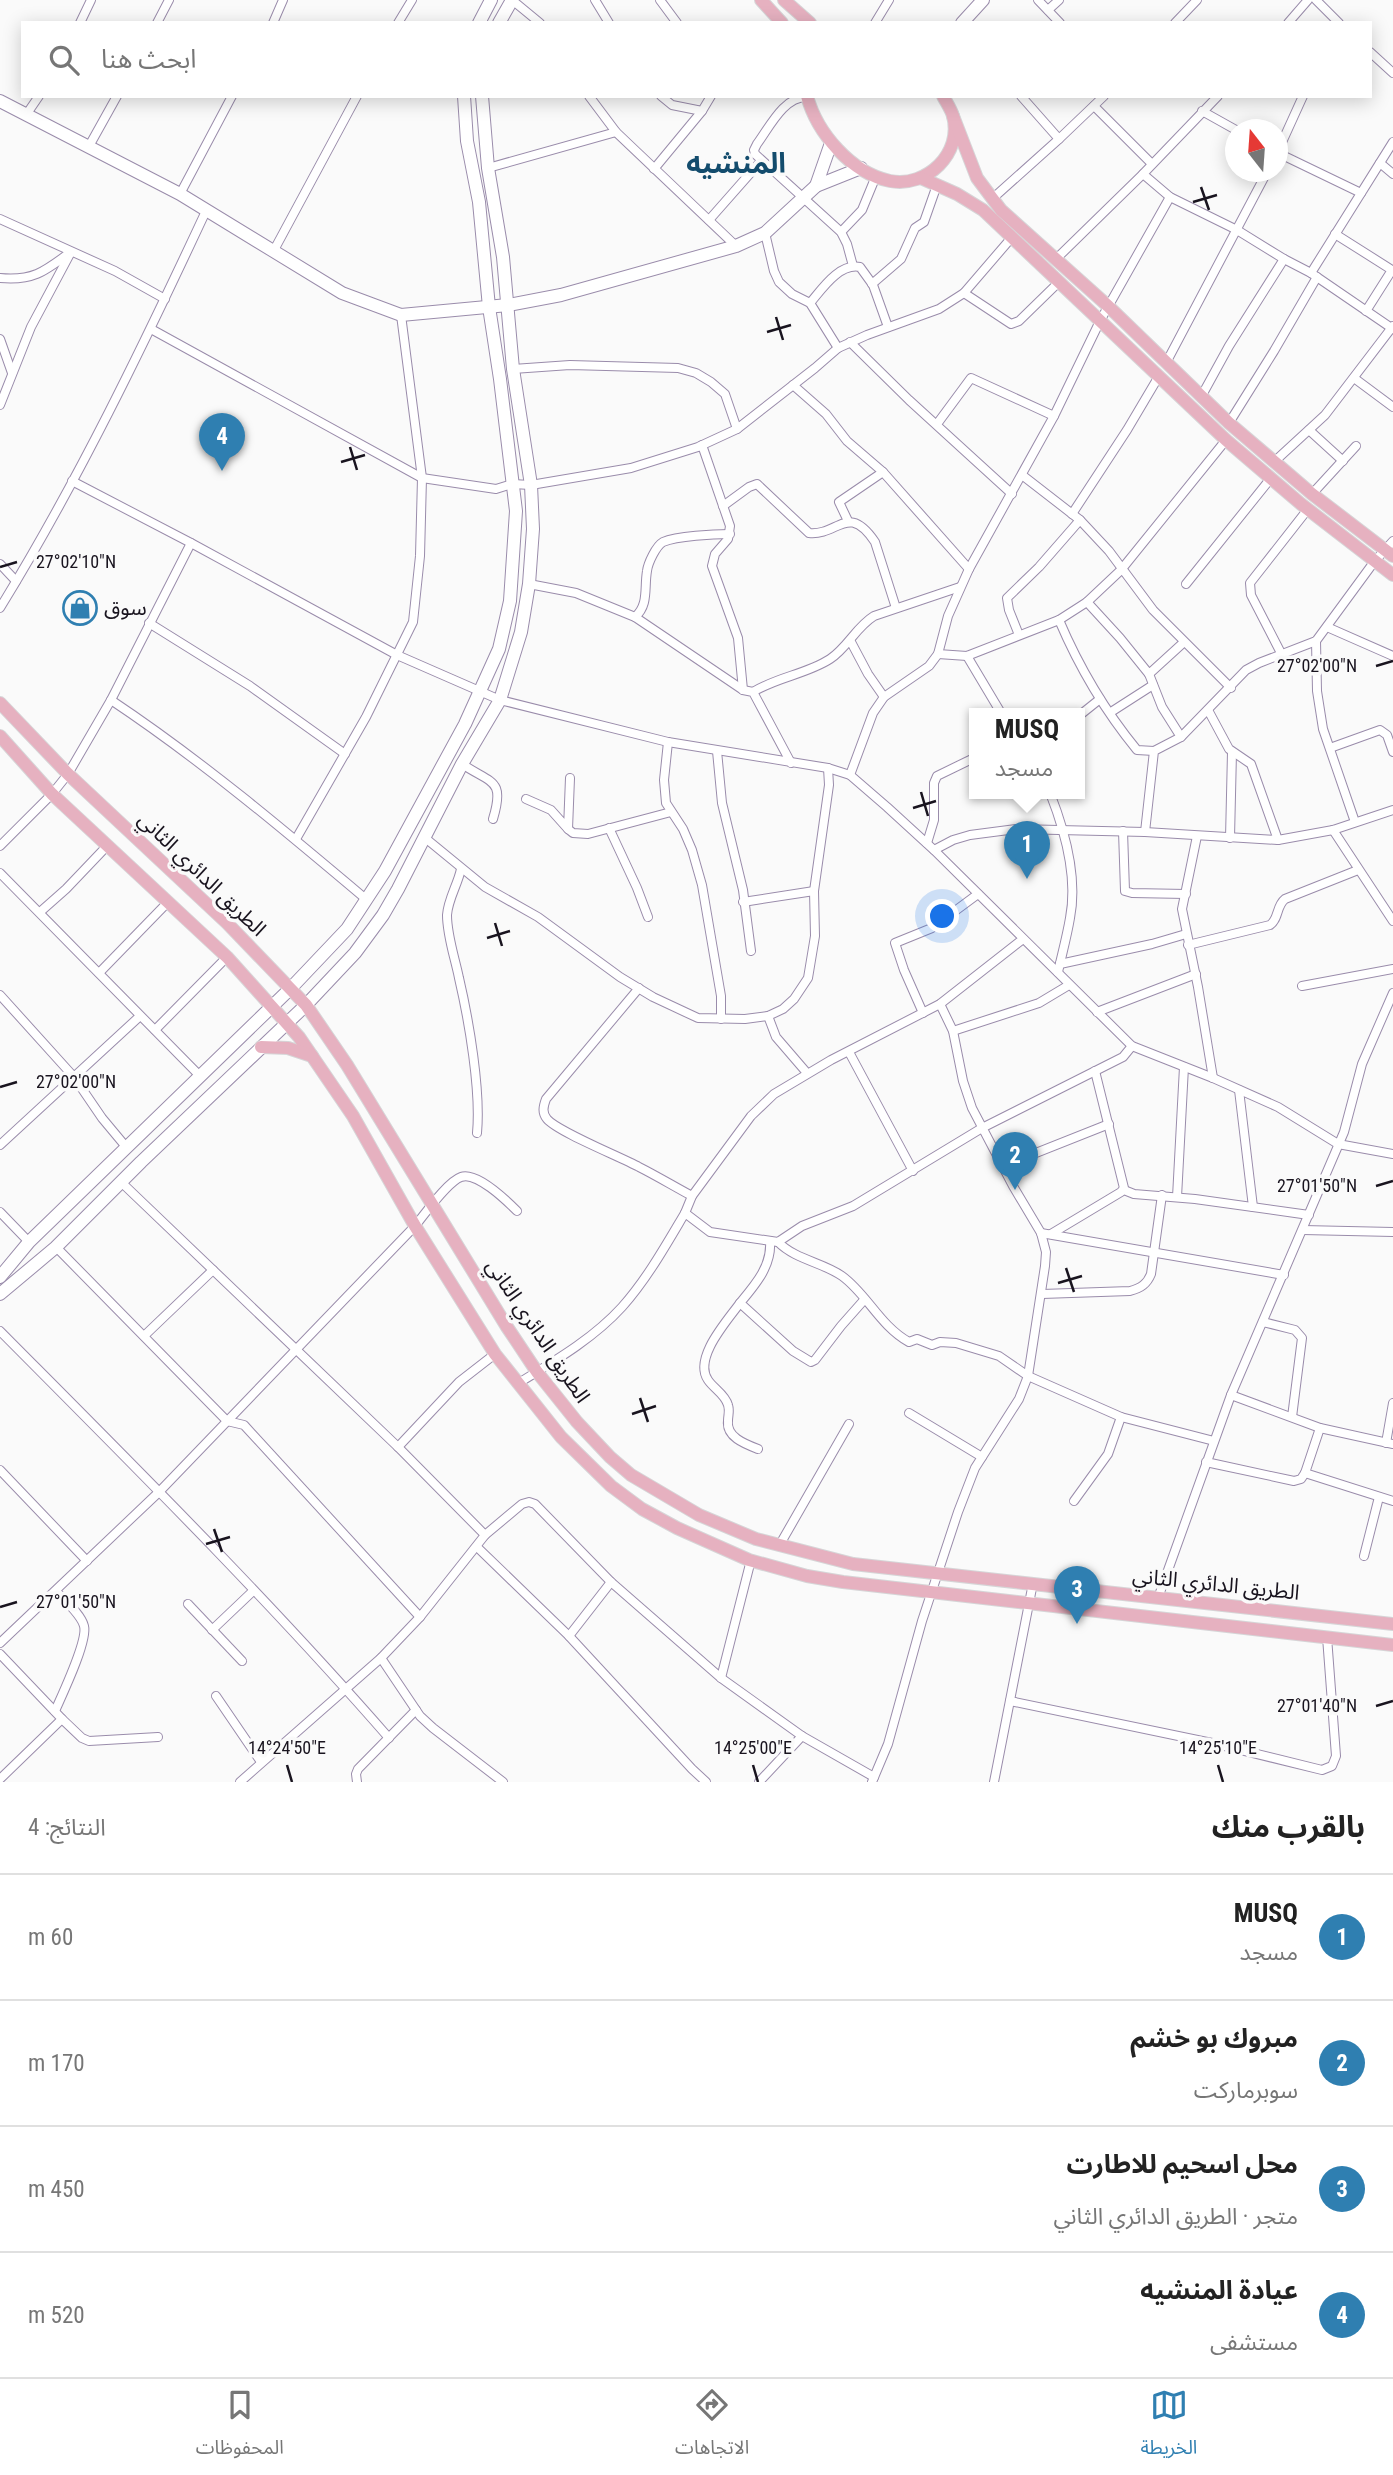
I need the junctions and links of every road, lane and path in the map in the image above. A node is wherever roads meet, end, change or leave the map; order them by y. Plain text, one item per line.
1 (91, 0) edge
2 (169, 0) edge
3 (284, 0) edge
4 (412, 0) edge
5 (491, 0) edge
6 (512, 0) edge
7 (596, 0) edge
8 (660, 0) edge
9 (761, 0) edge
10 (784, 0) edge
11 (889, 0) edge
12 (1038, 0) edge
13 (1059, 0) edge
14 (1197, 0) edge
15 (1308, 0) edge
16 (1316, 0) edge
17 (974, 3) edge
18 (1048, 10) junction
19 (81, 21) edge
20 (158, 21) edge
21 (273, 21) edge
22 (399, 21) edge
23 (480, 21) edge
24 (500, 21) edge
25 (538, 21) edge
26 (608, 21) edge
27 (676, 21) edge
28 (778, 21) edge
29 (808, 21) edge
30 (876, 21) edge
31 (963, 21) edge
32 (1058, 21) edge
33 (1177, 21) edge
34 (1290, 21) edge
35 (1336, 21) edge
36 (1372, 54) edge
37 (1393, 73) edge
38 (38, 98) edge
39 (116, 98) edge
40 (231, 98) edge
41 (356, 98) edge
42 (464, 98) edge
43 (482, 98) edge
44 (590, 98) edge
45 (663, 98) edge
46 (710, 98) edge
47 (798, 98) edge
48 (807, 98) edge
49 (944, 98) edge
50 (1023, 98) edge
51 (1102, 98) edge
52 (1216, 98) edge
53 (1302, 98) edge
54 (0, 101) edge
55 (1094, 106) junction
56 (702, 111) junction
57 (1202, 111) junction
58 (26, 115) junction
59 (953, 117) junction
60 (1225, 124) edge
61 (1288, 130) edge
62 (616, 132) junction
63 (1059, 139) junction
64 (1393, 142) edge
65 (831, 143) junction
66 (88, 148) junction
67 (1288, 157) edge
68 (761, 161) junction
69 (1380, 163) junction
70 (1152, 164) junction
71 (488, 168) junction
72 (861, 168) junction
73 (654, 169) junction
74 (1143, 174) junction
75 (1393, 174) edge
76 (876, 176) junction
77 (921, 178) junction
78 (1262, 182) edge
79 (937, 185) junction
80 (816, 186) junction
81 (180, 194) junction
82 (1361, 194) junction
83 (1170, 197) junction
84 (803, 198) junction
85 (992, 199) junction
86 (206, 211) junction
87 (0, 219) edge
88 (709, 220) junction
89 (1237, 230) junction
90 (841, 232) junction
91 (765, 233) junction
92 (1335, 234) junction
93 (1013, 236) junction
94 (736, 246) junction
95 (71, 252) junction
96 (273, 252) junction
97 (1284, 259) junction
98 (1055, 260) junction
99 (853, 266) junction
100 (1392, 269) edge
101 (1314, 275) junction
102 (0, 278) edge
103 (1060, 281) junction
104 (872, 284) junction
105 (964, 293) junction
106 (165, 299) junction
107 (810, 303) junction
108 (508, 305) junction
109 (1108, 306) junction
110 (489, 307) junction
111 (1366, 311) junction
112 (401, 314) junction
113 (1100, 321) junction
114 (888, 327) junction
115 (1392, 328) edge
116 (151, 329) junction
117 (0, 339) edge
118 (850, 342) junction
119 (838, 348) junction
120 (1166, 363) junction
121 (513, 369) junction
122 (12, 373) junction
123 (1159, 376) junction
124 (1354, 378) junction
125 (793, 385) junction
126 (1201, 397) junction
127 (0, 405) edge
128 (1393, 407) edge
129 (1055, 416) junction
130 (1229, 423) junction
131 (937, 424) junction
132 (737, 429) junction
133 (1309, 430) junction
134 (1226, 440) junction
135 (702, 445) junction
136 (1356, 446) dead end
137 (1275, 461) junction
138 (1343, 461) junction
139 (883, 472) junction
140 (1022, 475) junction
141 (422, 478) junction
142 (1271, 478) junction
143 (72, 481) junction
144 (512, 484) junction
145 (531, 485) junction
146 (1012, 494) junction
147 (1312, 494) junction
148 (723, 506) junction
149 (1308, 509) junction
150 (1072, 513) junction
151 (1080, 520) junction
152 (848, 521) junction
153 (730, 534) junction
154 (191, 543) junction
155 (1390, 549) edge
156 (1374, 562) junction
157 (0, 564) edge
158 (969, 569) junction
159 (1121, 570) junction
160 (1393, 575) edge
161 (16, 581) junction
162 (529, 584) junction
163 (1186, 584) dead end
164 (960, 587) junction
165 (1087, 603) junction
166 (0, 608) edge
167 (896, 608) junction
168 (635, 617) junction
169 (1059, 620) junction
170 (149, 623) junction
171 (1327, 627) junction
172 (1019, 635) junction
173 (1316, 641) junction
174 (850, 642) junction
175 (1183, 643) junction
176 (938, 654) junction
177 (397, 655) junction
178 (1282, 655) junction
179 (967, 656) junction
180 (1393, 656) edge
181 (1149, 674) junction
182 (1153, 685) junction
183 (1231, 688) junction
184 (743, 690) junction
185 (481, 691) junction
186 (753, 692) junction
187 (884, 697) junction
188 (1100, 699) junction
189 (111, 700) junction
190 (500, 700) junction
191 (0, 703) edge
192 (997, 708) edge
193 (1208, 710) junction
194 (1085, 711) edge
195 (1111, 712) junction
196 (0, 736) edge
197 (1181, 737) junction
198 (668, 742) junction
199 (1330, 748) junction
200 (717, 751) junction
201 (1154, 751) junction
202 (1232, 752) junction
203 (1393, 752) edge
204 (345, 754) junction
205 (969, 761) edge
206 (791, 763) junction
207 (463, 764) junction
208 (828, 768) junction
209 (68, 774) junction
210 (850, 775) junction
211 (570, 778) dead end
212 (52, 794) junction
213 (527, 799) dead end
214 (1052, 799) edge
215 (1393, 810) edge
216 (671, 812) junction
217 (493, 819) dead end
218 (1354, 822) junction
219 (609, 828) junction
220 (568, 829) junction
221 (1062, 830) junction
222 (1333, 830) junction
223 (1123, 831) junction
224 (1145, 832) junction
225 (1197, 836) junction
226 (424, 837) junction
227 (1230, 838) junction
228 (296, 839) junction
229 (1278, 840) junction
230 (927, 843) junction
231 (0, 846) edge
232 (107, 846) junction
233 (934, 850) junction
234 (461, 869) junction
235 (1357, 870) junction
236 (0, 873) edge
237 (814, 891) junction
238 (978, 894) junction
239 (1186, 894) junction
240 (367, 900) junction
241 (169, 901) junction
242 (743, 902) junction
243 (40, 912) junction
244 (648, 917) dead end
245 (1393, 921) edge
246 (1186, 934) junction
247 (1023, 939) junction
248 (1188, 945) junction
249 (751, 951) dead end
250 (227, 957) junction
251 (1059, 968) junction
252 (1393, 969) edge
253 (99, 973) junction
254 (1196, 974) junction
255 (1069, 985) junction
256 (1302, 986) dead end
257 (292, 988) junction
258 (639, 988) junction
259 (1393, 993) edge
260 (0, 995) edge
261 (306, 1004) junction
262 (940, 1004) junction
263 (272, 1006) junction
264 (1097, 1012) junction
265 (923, 1013) junction
266 (140, 1016) junction
267 (768, 1016) junction
268 (721, 1020) junction
269 (287, 1023) junction
270 (155, 1030) junction
271 (953, 1031) junction
272 (1132, 1046) junction
273 (261, 1047) junction
274 (849, 1052) junction
275 (312, 1057) junction
276 (1184, 1067) junction
277 (1095, 1071) junction
278 (807, 1073) junction
279 (200, 1076) junction
280 (74, 1077) junction
281 (1213, 1078) junction
282 (1240, 1090) junction
283 (1109, 1124) junction
284 (982, 1128) junction
285 (477, 1133) dead end
286 (1338, 1143) junction
287 (0, 1145) edge
288 (127, 1148) junction
289 (1393, 1154) edge
290 (1003, 1166) junction
291 (913, 1171) junction
292 (121, 1182) junction
293 (1124, 1190) junction
294 (1162, 1195) junction
295 (692, 1196) junction
296 (1177, 1196) junction
297 (433, 1204) junction
298 (1253, 1207) junction
299 (517, 1211) dead end
300 (0, 1212) edge
301 (685, 1213) junction
302 (1309, 1215) junction
303 (415, 1226) junction
304 (1303, 1230) junction
305 (1393, 1232) edge
306 (1046, 1233) junction
307 (774, 1241) junction
308 (29, 1242) junction
309 (56, 1247) junction
310 (1155, 1252) junction
311 (213, 1270) junction
312 (1283, 1275) junction
313 (0, 1277) edge
314 (0, 1294) edge
315 (1042, 1294) junction
316 (864, 1300) junction
317 (740, 1303) junction
318 (1263, 1322) junction
319 (0, 1331) edge
320 (144, 1336) junction
321 (297, 1350) junction
322 (495, 1354) junction
323 (537, 1372) junction
324 (1028, 1376) junction
325 (517, 1384) junction
326 (1231, 1395) junction
327 (1393, 1403) edge
328 (909, 1413) dead end
329 (1121, 1417) junction
330 (1292, 1418) junction
331 (227, 1421) junction
332 (849, 1424) dead end
333 (1320, 1428) junction
334 (1214, 1441) junction
335 (1390, 1443) edge
336 (398, 1447) junction
337 (758, 1449) dead end
338 (982, 1457) junction
339 (1206, 1462) junction
340 (0, 1470) edge
341 (1305, 1473) junction
342 (159, 1492) junction
343 (1378, 1497) junction
344 (1074, 1501) dead end
345 (1393, 1501) edge
346 (485, 1535) junction
347 (779, 1546) junction
348 (477, 1547) junction
349 (1364, 1556) dead end
350 (751, 1560) junction
351 (87, 1561) junction
352 (938, 1573) junction
353 (611, 1582) junction
354 (1033, 1583) junction
355 (56, 1591) junction
356 (253, 1591) junction
357 (933, 1592) junction
358 (1158, 1598) junction
359 (188, 1604) dead end
360 (1030, 1604) junction
361 (420, 1617) junction
362 (1393, 1624) edge
363 (212, 1630) junction
364 (569, 1636) junction
365 (1327, 1637) junction
366 (0, 1643) edge
367 (1393, 1645) edge
368 (0, 1654) edge
369 (381, 1658) junction
370 (242, 1661) dead end
371 (721, 1678) junction
372 (346, 1689) junction
373 (216, 1696) dead end
374 (1010, 1701) junction
375 (416, 1710) junction
376 (55, 1711) junction
377 (62, 1719) junction
378 (802, 1736) junction
379 (158, 1737) dead end
380 (389, 1738) junction
381 (261, 1762) junction
382 (0, 1779) edge
383 (873, 1779) edge
384 (246, 1780) edge
385 (357, 1782) edge
386 (503, 1782) edge
387 (706, 1782) edge
388 (759, 1782) edge
389 (994, 1782) edge

1 - 19 street
2 - 20 street
3 - 21 street
4 - 22 street
5 - 23 main road
6 - 24 main road
6 - 25 street
7 - 26 street
8 - 27 street
9 - 28 main road
10 - 29 main road
11 - 30 street
12 - 18 street
13 - 18 street
14 - 33 street
15 - 34 street
16 - 35 street
17 - 31 main road
18 - 32 street
36 - 37 street
38 - 58 street
39 - 66 street
40 - 81 street
41 - 96 street
42 - 110 main road
43 - 71 main road
44 - 62 street
45 - 56 street
46 - 56 street
47 - 68 street
48 - 65 main road
49 - 59 main road
50 - 63 street
51 - 55 street
52 - 57 street
53 - 61 street
54 - 58 main road
55 - 63 street
55 - 70 street
56 - 73 street
57 - 60 street
57 - 70 street
58 - 66 main road
59 - 77 main road
59 - 85 main road
62 - 71 street
62 - 73 street
63 - 85 street
64 - 69 street
65 - 72 main road
65 - 80 main road
66 - 81 main road
67 - 82 street
68 - 84 street
68 - 88 street
69 - 75 street
69 - 82 street
70 - 74 street
71 - 108 main road
72 - 76 main road
72 - 80 main road
73 - 88 street
74 - 83 street
74 - 98 street
76 - 77 main road
76 - 90 street
77 - 79 main road
78 - 89 street
79 - 93 main road
79 - 104 street
80 - 84 main road
81 - 86 main road
82 - 92 street
83 - 89 street
83 - 109 street
84 - 90 street
84 - 91 main road
85 - 98 main road
86 - 96 main road
86 - 106 street
87 - 95 street
88 - 94 street
89 - 97 street
89 - 120 street
90 - 99 street
91 - 94 main road
91 - 107 street
92 - 100 street
92 - 101 street
93 - 103 main road
93 - 105 street
94 - 108 main road
95 - 102 street
95 - 106 street
95 - 122 street
96 - 112 main road
97 - 101 street
97 - 126 street
98 - 109 main road
99 - 104 street
99 - 107 street
100 - 111 street
101 - 111 street
101 - 130 street
103 - 105 street
103 - 113 main road
104 - 114 street
105 - 114 street
106 - 116 street
107 - 119 street
108 - 110 main road
108 - 121 main road
109 - 113 street
109 - 120 main road
110 - 112 main road
110 - 144 main road
111 - 115 street
112 - 141 street
113 - 123 main road
113 - 129 street
114 - 118 street
115 - 124 street
116 - 141 street
116 - 143 street
117 - 122 street
118 - 119 street
118 - 131 street
119 - 125 street
120 - 126 main road
121 - 132 street
121 - 145 main road
122 - 127 street
123 - 134 main road
123 - 150 street
124 - 128 street
124 - 133 street
125 - 132 street
125 - 139 street
126 - 130 main road
129 - 131 street
129 - 140 street
130 - 137 main road
131 - 146 street
132 - 135 street
133 - 137 street
133 - 138 street
134 - 142 main road
134 - 159 street
135 - 145 street
135 - 148 street
136 - 138 street
137 - 147 main road
138 - 147 street
139 - 152 street
139 - 158 street
140 - 146 street
140 - 150 street
141 - 144 street
141 - 177 street
142 - 149 main road
142 - 163 street
143 - 154 street
143 - 161 street
144 - 145 street
144 - 185 main road
145 - 162 main road
146 - 158 street
147 - 155 main road
148 - 152 street
148 - 153 street
149 - 156 main road
149 - 178 street
150 - 151 street
151 - 159 street
151 - 172 street
152 - 167 street
153 - 168 street
153 - 184 street
154 - 170 street
154 - 177 street
155 - 156 street
156 - 160 main road
156 - 171 street
157 - 161 street
158 - 164 street
159 - 165 street
159 - 175 street
161 - 166 street
162 - 168 street
162 - 190 main road
164 - 167 street
164 - 176 street
165 - 169 street
165 - 181 street
167 - 174 street
168 - 184 street
169 - 172 street
169 - 188 street
170 - 189 street
170 - 204 street
171 - 173 street
171 - 180 street
172 - 179 street
173 - 178 street
173 - 199 street
174 - 186 street
174 - 187 street
175 - 181 street
175 - 183 street
176 - 179 street
176 - 187 street
177 - 185 street
177 - 204 street
178 - 183 street
179 - 192 street
181 - 182 street
182 - 195 street
182 - 197 street
183 - 193 street
184 - 186 street
185 - 190 street
185 - 240 main road
186 - 206 street
187 - 210 street
188 - 194 street
188 - 195 street
189 - 209 street
189 - 228 street
190 - 198 street
190 - 207 main road
191 - 209 main road, الطريق الدائري الثاني
193 - 197 street
193 - 202 street
195 - 201 street
196 - 212 main road, الطريق الدائري الثاني
197 - 201 street
198 - 200 street
198 - 216 street
199 - 203 street
199 - 218 street
200 - 206 street
200 - 242 street
201 - 224 street
202 - 227 street
202 - 229 street
204 - 228 street
205 - 230 street
206 - 208 street
207 - 217 street
207 - 226 main road
208 - 210 street
208 - 237 street
209 - 212 street
209 - 257 main road, الطريق الدائري الثاني
210 - 230 street
211 - 220 street
212 - 231 street
212 - 232 main road, الطريق الدائري الثاني
213 - 220 street
214 - 221 street
215 - 218 street
216 - 219 street
216 - 268 street
218 - 222 street
219 - 220 street
219 - 244 street
221 - 223 street
221 - 233 street
221 - 251 street
222 - 229 street
222 - 235 street
223 - 224 street
223 - 239 street
224 - 225 street
225 - 227 street
225 - 239 street
226 - 234 street
226 - 261 main road
227 - 229 street
228 - 240 street
230 - 233 street
232 - 241 main road, الطريق الدائري الثاني
232 - 243 street
233 - 238 street
234 - 258 street
234 - 285 street
235 - 245 street
235 - 248 street
236 - 243 street
237 - 242 street
237 - 267 street
238 - 247 street
238 - 265 street
239 - 246 street
240 - 257 main road
241 - 250 main road, الطريق الدائري الثاني
241 - 253 street
242 - 249 street
243 - 253 street
246 - 248 street
246 - 251 street
247 - 251 street
247 - 262 street
248 - 254 street
250 - 263 main road, الطريق الدائري الثاني
250 - 270 street
251 - 255 street
252 - 256 street
253 - 266 street
254 - 264 street
254 - 281 street
255 - 264 street
255 - 271 street
257 - 261 main road, الطريق الدائري الثاني
257 - 263 main road
258 - 268 street
258 - 295 street
259 - 286 street
260 - 280 street
261 - 269 main road
261 - 297 main road, الطريق الدائري الثاني
262 - 265 street
262 - 271 street
263 - 269 main road, الطريق الدائري الثاني
263 - 279 main road
264 - 272 street
265 - 274 street
266 - 270 street
266 - 280 street
267 - 268 street
267 - 278 street
269 - 273 main road
269 - 275 main road, الطريق الدائري الثاني
270 - 279 street
271 - 284 street
272 - 276 street
272 - 277 street
273 - 275 main road
273 - 292 main road
274 - 278 street
274 - 291 street
275 - 303 main road, الطريق الدائري الثاني
276 - 281 street
276 - 296 street
277 - 283 street
277 - 284 street
278 - 295 street
279 - 288 main road
280 - 287 street
280 - 288 street
281 - 282 street
282 - 286 street
282 - 298 street
283 - 290 street
283 - 293 street
284 - 290 street
284 - 291 street
286 - 289 street
286 - 302 street
288 - 308 main road
290 - 306 street
291 - 307 street
292 - 309 main road
292 - 311 street
293 - 294 street
293 - 306 street
294 - 296 street
294 - 310 street
295 - 301 street
296 - 298 street
297 - 299 street
297 - 303 street
297 - 323 main road, الطريق الدائري الثاني
298 - 302 street
300 - 308 street
301 - 307 street
301 - 323 street
302 - 304 street
303 - 321 street
303 - 322 main road, الطريق الدائري الثاني
304 - 305 street
304 - 312 street
306 - 310 street
306 - 315 street
307 - 316 street
307 - 317 street
308 - 313 main road
309 - 314 main road
309 - 320 street
310 - 312 street
310 - 315 street
311 - 320 street
311 - 321 street
312 - 318 street
315 - 324 street
316 - 317 street
316 - 324 street
317 - 337 street
318 - 326 street
318 - 330 street
319 - 342 street
320 - 331 street
321 - 331 street
321 - 336 street
322 - 325 main road, الطريق الدائري الثاني
322 - 336 street
323 - 325 street
323 - 347 main road, الطريق الدائري الثاني
324 - 329 street
324 - 338 street
325 - 350 main road, الطريق الدائري الثاني
326 - 330 street
326 - 334 street
327 - 335 street
328 - 338 street
329 - 334 street
329 - 344 street
330 - 333 street
331 - 342 street
331 - 361 street
332 - 347 street
333 - 335 street
333 - 341 street
334 - 339 street
336 - 346 street
338 - 352 street
339 - 341 street
339 - 358 street
340 - 351 street
341 - 343 street
342 - 351 street
342 - 356 street
343 - 345 street
343 - 349 street
346 - 348 street
346 - 353 street
347 - 352 main road, الطريق الدائري الثاني
348 - 361 street
348 - 364 street
350 - 357 main road, الطريق الدائري الثاني
350 - 371 street
351 - 355 street
352 - 354 main road, الطريق الدائري الثاني
352 - 357 street
353 - 364 street
353 - 371 street
354 - 358 main road, الطريق الدائري الثاني
354 - 360 street
355 - 366 street
355 - 376 street
356 - 363 street
356 - 372 street
357 - 360 main road, الطريق الدائري الثاني
357 - 383 street
358 - 362 main road, الطريق الدائري الثاني
359 - 363 street
360 - 365 main road, الطريق الدائري الثاني
360 - 374 street
361 - 369 street
363 - 370 street
364 - 387 street
365 - 367 main road, الطريق الدائري الثاني
365 - 374 street
368 - 376 street
369 - 372 street
369 - 375 street
371 - 378 street
372 - 380 street
372 - 381 street
373 - 381 street
374 - 389 street
375 - 380 street
375 - 386 street
376 - 377 street
377 - 379 street
377 - 382 street
378 - 383 street
378 - 388 street
380 - 385 street
381 - 384 street

